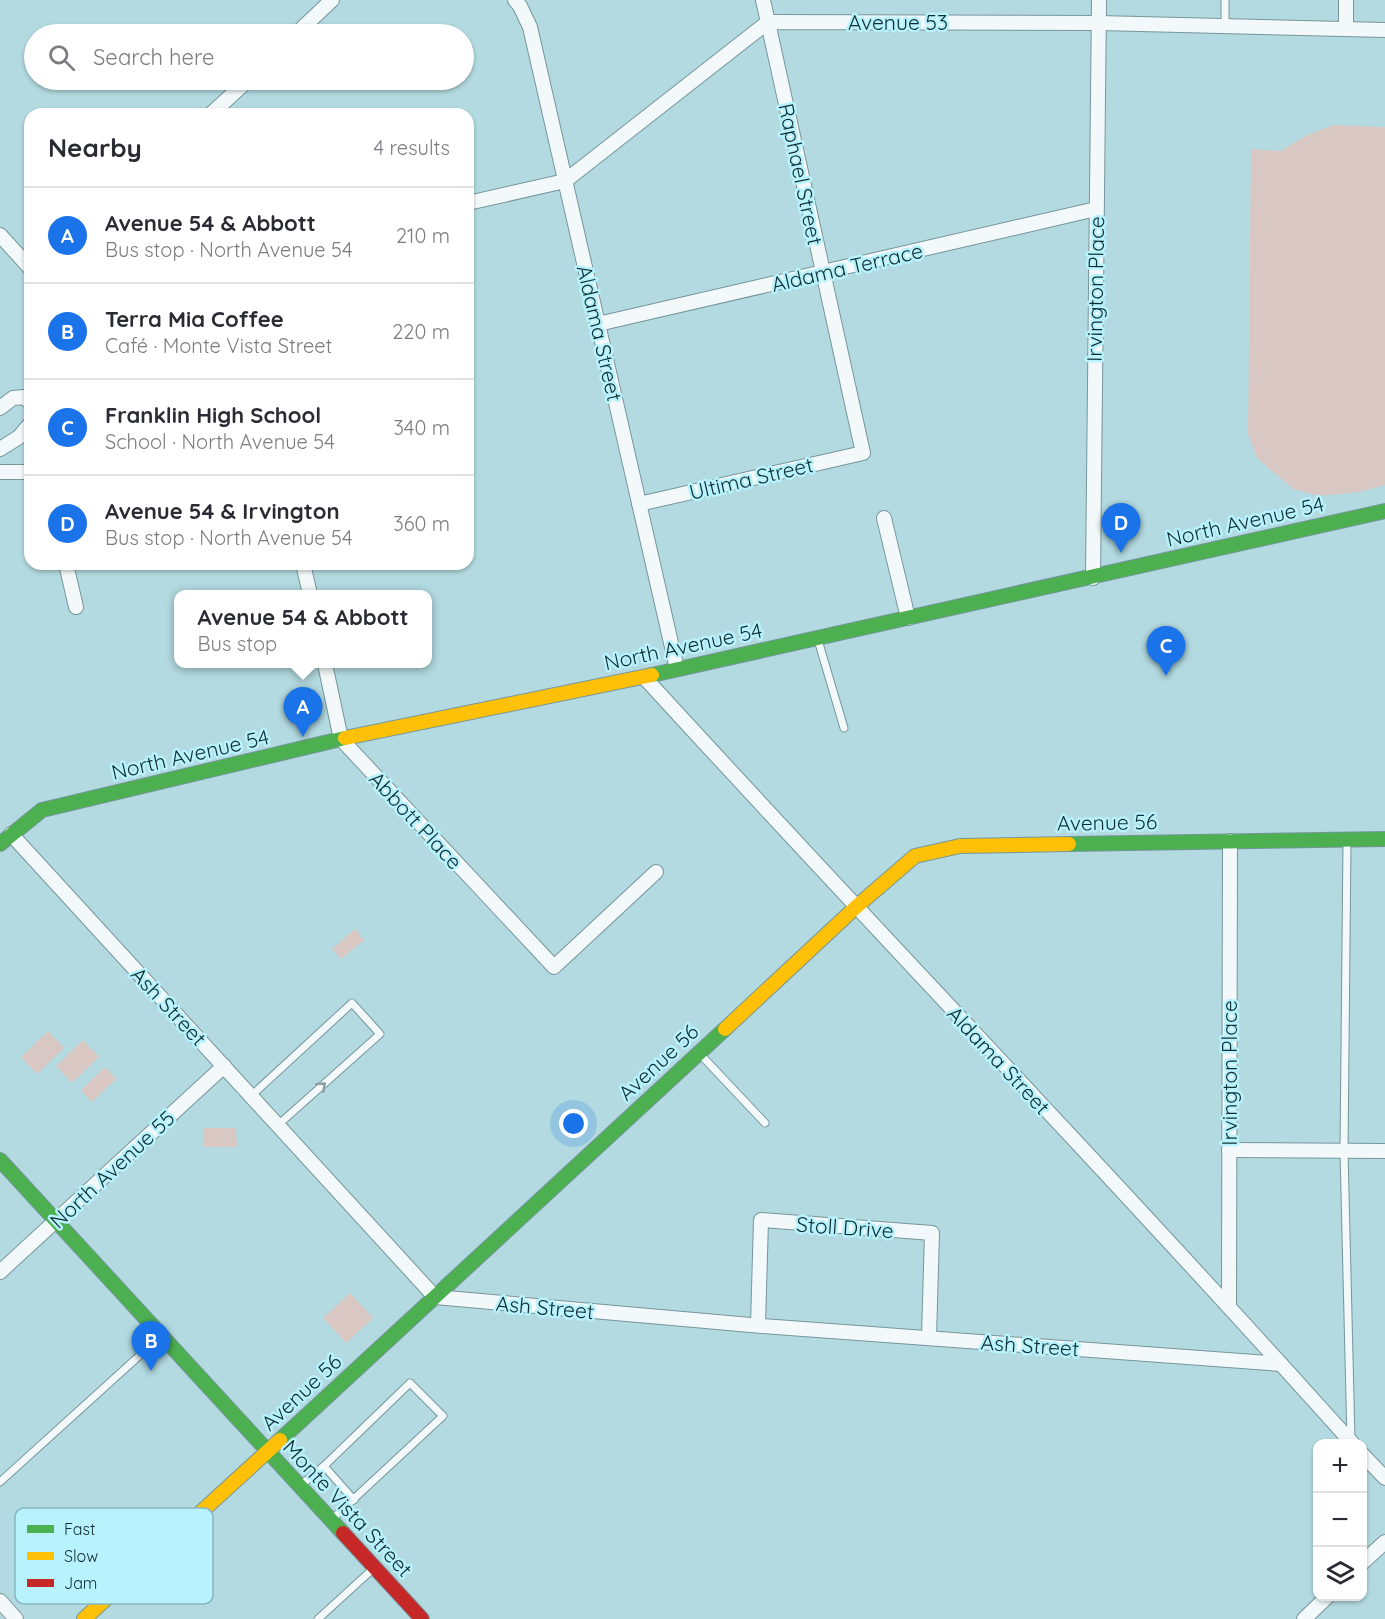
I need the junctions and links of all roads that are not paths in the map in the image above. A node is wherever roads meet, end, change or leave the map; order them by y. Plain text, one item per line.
1 (332, 0) edge
2 (515, 0) edge
3 (763, 0) edge
4 (1099, 0) edge
5 (1225, 0) edge
6 (1346, 0) edge
7 (768, 22) junction
8 (1099, 23) junction
9 (307, 24) edge
10 (1225, 27) junction
11 (1346, 29) junction
12 (1385, 30) edge
13 (237, 90) edge
14 (218, 108) edge
15 (565, 181) junction
16 (474, 202) edge
17 (1096, 209) junction
18 (0, 235) edge
19 (24, 261) edge
20 (823, 273) junction
21 (598, 324) junction
22 (24, 397) edge
23 (0, 408) edge
24 (24, 430) edge
25 (0, 449) edge
26 (863, 453) joint
27 (0, 471) edge
28 (24, 472) edge
29 (639, 504) junction
30 (1385, 511) edge
31 (884, 518) dead end
32 (67, 570) edge
33 (304, 570) edge
34 (1093, 578) junction
35 (309, 590) edge
36 (76, 607) dead end
37 (908, 618) junction
38 (817, 638) junction
39 (326, 668) edge
40 (677, 669) junction
41 (644, 677) junction
42 (844, 728) dead end
43 (341, 739) junction
44 (11, 834) junction
45 (1385, 839) edge
46 (1347, 840) junction
47 (1230, 841) junction
48 (0, 844) edge
49 (656, 872) dead end
50 (856, 907) junction
51 (699, 1053) junction
52 (224, 1066) junction
53 (251, 1096) junction
54 (765, 1123) dead end
55 (278, 1125) junction
56 (1229, 1150) junction
57 (1344, 1151) junction
58 (1385, 1151) edge
59 (0, 1160) edge
60 (56, 1221) junction
61 (0, 1272) edge
62 (435, 1297) junction
63 (1229, 1305) junction
64 (759, 1326) junction
65 (161, 1336) junction
66 (929, 1337) junction
67 (1281, 1364) junction
68 (1349, 1439) edge
69 (1352, 1439) edge
70 (268, 1451) junction
71 (1379, 1464) edge
72 (324, 1466) junction
73 (1385, 1478) edge
74 (0, 1482) edge
75 (300, 1486) junction
76 (354, 1500) junction
77 (206, 1508) edge
78 (331, 1520) junction
79 (1385, 1542) edge
80 (1367, 1558) edge
81 (375, 1567) junction
82 (0, 1601) edge
83 (1323, 1601) edge
84 (100, 1604) edge
85 (16, 1619) edge
86 (84, 1619) edge
87 (318, 1619) edge
88 (422, 1619) edge
89 (1304, 1619) edge

1 - 9 street
2 - 15 street, Aldama Street
3 - 7 street, Raphael Street
4 - 8 street, Irvington Place
5 - 10 lane
6 - 11 street
7 - 8 street, Avenue 53
7 - 15 street
7 - 20 street, Raphael Street
8 - 10 street, Avenue 53
8 - 17 street, Irvington Place
10 - 11 street, Avenue 53
11 - 12 street, Avenue 53
13 - 14 street
15 - 16 street
15 - 21 street, Aldama Street
17 - 20 street, Aldama Terrace
17 - 34 street, Irvington Place
18 - 19 street
20 - 21 street, Aldama Terrace
20 - 26 street, Raphael Street
21 - 29 street, Aldama Street
22 - 23 street
24 - 25 street
26 - 29 street, Ultima Street
27 - 28 street
29 - 40 street, Aldama Street
30 - 34 street, North Avenue 54
31 - 37 street
32 - 36 street
33 - 35 street
34 - 37 street, North Avenue 54
37 - 38 street, North Avenue 54
38 - 40 street, North Avenue 54
38 - 42 lane
39 - 43 street
40 - 41 street, North Avenue 54
41 - 43 street, North Avenue 54
41 - 50 street, Aldama Street
43 - 44 street, North Avenue 54
43 - 49 street, Abbott Place
44 - 48 street, North Avenue 54
44 - 52 street, Ash Street
45 - 46 street, Avenue 56
46 - 47 street, Avenue 56
46 - 57 lane
47 - 50 street, Avenue 56
47 - 56 street, Irvington Place
50 - 51 street, Avenue 56
50 - 63 street, Aldama Street
51 - 54 lane
51 - 62 street, Avenue 56
52 - 53 street, Ash Street
52 - 60 street, North Avenue 55
53 - 55 street, Ash Street
55 -> 53 lane
55 - 62 street, Ash Street
56 - 57 street
56 - 63 street, Irvington Place
57 - 58 street
57 - 69 lane
59 - 60 street, Monte Vista Street
60 - 61 street, North Avenue 55
60 - 65 street, Monte Vista Street
62 - 64 street, Ash Street
62 - 70 street, Avenue 56
63 - 67 street, Aldama Street
64 - 66 street, Ash Street
64 - 66 street, Stoll Drive
65 - 70 street, Monte Vista Street
65 - 74 lane
66 - 67 street, Ash Street
67 - 68 street, Aldama Street
70 - 75 street, Monte Vista Street
70 - 77 street, Avenue 56
71 - 73 street
72 - 75 lane
72 - 76 lane
72 - 76 lane
75 - 78 street, Monte Vista Street
76 - 78 lane
78 - 81 street, Monte Vista Street
79 - 80 street
81 - 87 lane
81 - 88 street, Monte Vista Street
82 - 85 street
83 - 89 street
84 - 86 street, Avenue 56

